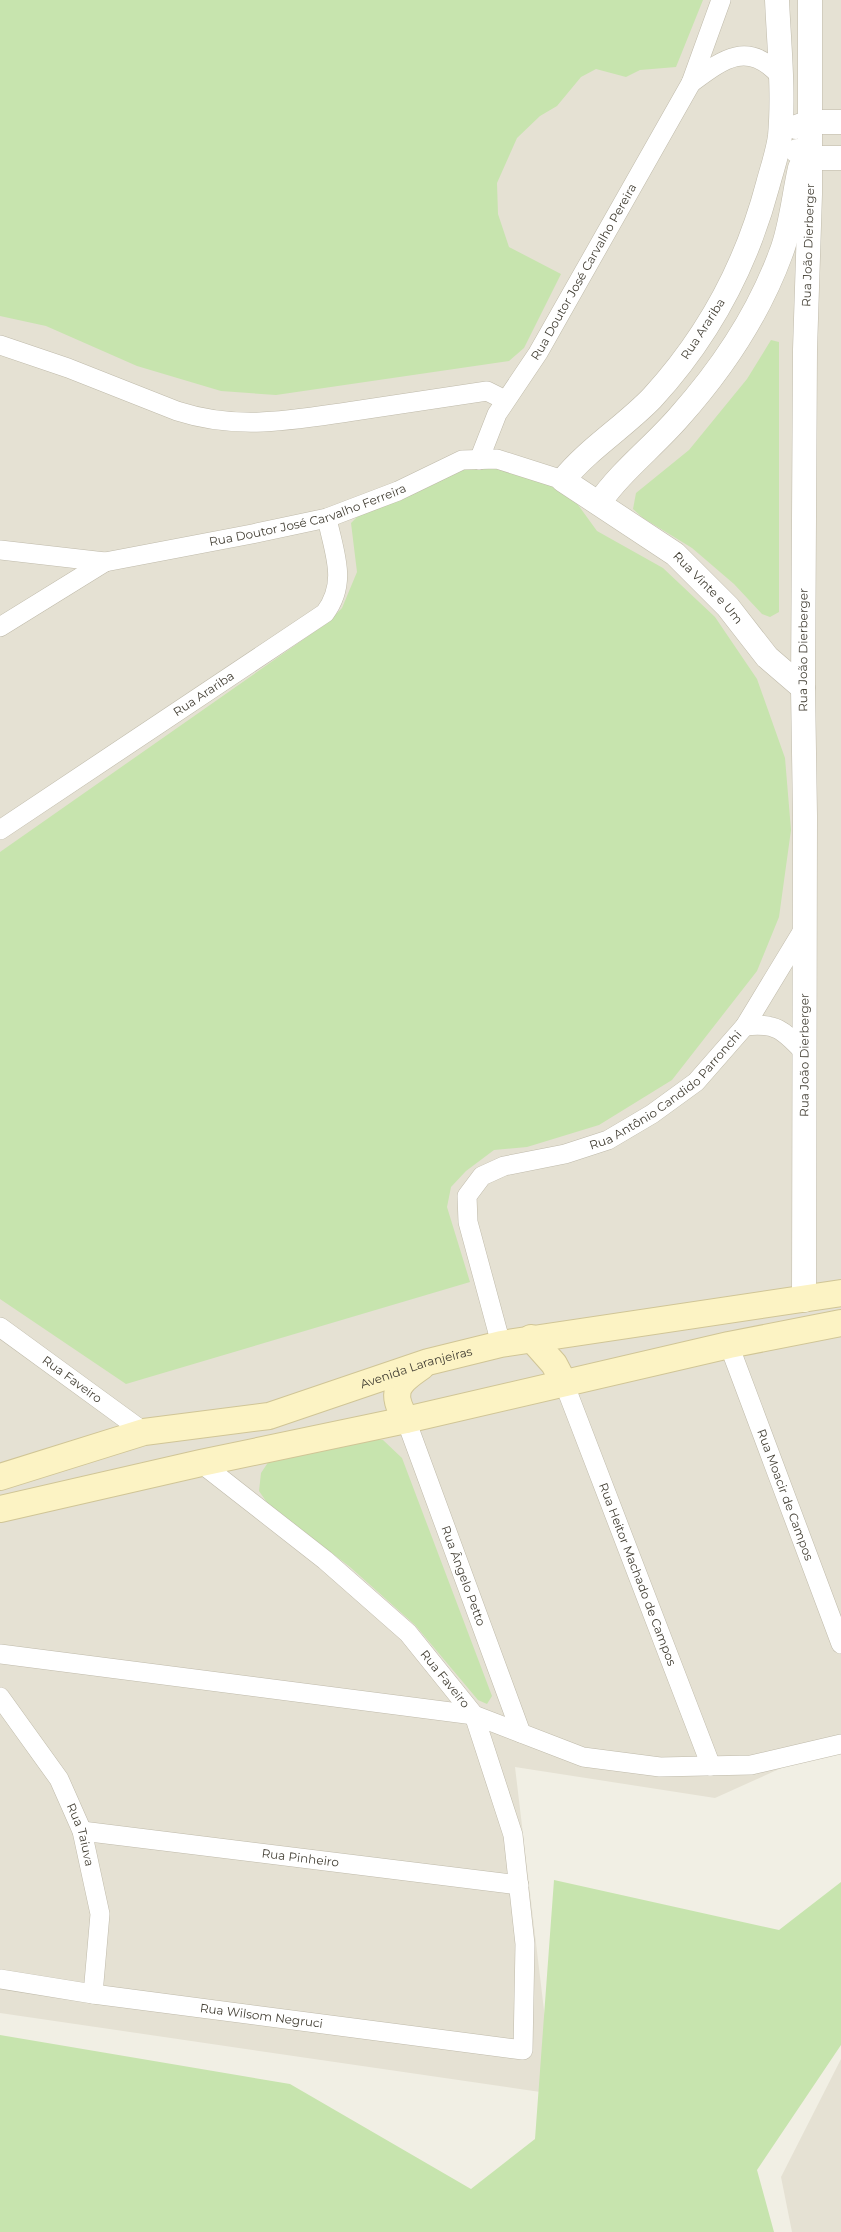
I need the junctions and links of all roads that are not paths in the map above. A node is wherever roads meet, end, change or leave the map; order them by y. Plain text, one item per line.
1 (721, 0) edge
2 (777, 0) edge
3 (810, 0) edge
4 (780, 76) junction
5 (691, 83) junction
6 (810, 122) junction
7 (841, 122) edge
8 (780, 138) junction
9 (810, 158) junction
10 (841, 158) edge
11 (0, 345) edge
12 (505, 400) junction
13 (479, 460) junction
14 (563, 480) junction
15 (599, 504) junction
16 (327, 518) junction
17 (0, 550) edge
18 (105, 562) junction
19 (0, 627) edge
20 (803, 688) junction
21 (0, 830) edge
22 (805, 927) junction
23 (745, 1026) junction
24 (805, 1053) junction
25 (841, 1293) edge
26 (804, 1300) junction
27 (841, 1323) edge
28 (0, 1327) edge
29 (531, 1338) junction
30 (501, 1344) junction
31 (729, 1345) junction
32 (428, 1362) junction
33 (564, 1383) junction
34 (406, 1420) junction
35 (144, 1432) junction
36 (201, 1463) junction
37 (0, 1477) edge
38 (0, 1510) edge
39 (841, 1644) edge
40 (0, 1654) edge
41 (0, 1697) edge
42 (474, 1715) junction
43 (520, 1733) junction
44 (841, 1744) edge
45 (711, 1766) junction
46 (82, 1831) junction
47 (518, 1885) junction
48 (0, 1979) edge
49 (93, 1994) junction
50 (523, 2050) joint

1 - 5 street, Rua Doutor José Carvalho Pereira
2 - 4 street
3 - 6 street, Rua João Dierberger
4 - 5 street, Rua Doutor José Carvalho Pereira
4 - 8 street
5 - 12 street, Rua Doutor José Carvalho Pereira
6 - 7 street
6 - 8 street
6 - 9 street, Rua João Dierberger
8 - 9 street
8 - 14 street, Rua Arariba
9 - 10 street
9 - 15 street
9 - 20 street, Rua João Dierberger
11 - 12 street
12 - 13 street, Rua Doutor José Carvalho Pereira
13 - 14 street, Rua Doutor José Carvalho Ferreira
13 - 16 street, Rua Doutor José Carvalho Ferreira
14 - 15 street, Rua Doutor José Carvalho Ferreira
15 - 20 street, Rua Vinte e Um
16 - 18 street, Rua Doutor José Carvalho Ferreira
16 - 21 street, Rua Arariba
17 - 18 street, Rua Doutor José Carvalho Ferreira
18 - 19 street
20 - 22 street, Rua João Dierberger
22 - 23 street, Rua Antônio Candido Parronchi
22 - 24 street, Rua João Dierberger
23 - 24 street
23 - 30 street, Rua Antônio Candido Parronchi
24 - 26 street, Rua João Dierberger
25 - 26 main road, Avenida Laranjeiras
26 - 29 main road, Avenida Laranjeiras
27 - 31 main road
28 - 35 street, Rua Faveiro
29 - 30 main road, Avenida Laranjeiras
29 - 33 main road
30 - 32 main road, Avenida Laranjeiras
31 - 33 main road
31 - 39 street, Rua Moacir de Campos
32 - 34 main road
32 - 35 main road, Avenida Laranjeiras
33 - 34 main road
33 - 45 street, Rua Heitor Machado de Campos
34 - 36 main road
34 - 43 street, Rua Ângelo Petto
35 - 37 main road, Avenida Laranjeiras
36 - 38 main road
36 - 42 street, Rua Faveiro
40 - 42 street
41 - 46 street, Rua Taiuva
42 - 43 street
42 - 47 street, Rua Faveiro
43 - 45 street
44 - 45 street
46 - 47 street, Rua Pinheiro
46 - 49 street, Rua Taiuva
47 - 50 street, Rua Faveiro
48 - 49 street, Rua Wilsom Negruci
49 - 50 street, Rua Wilsom Negruci

